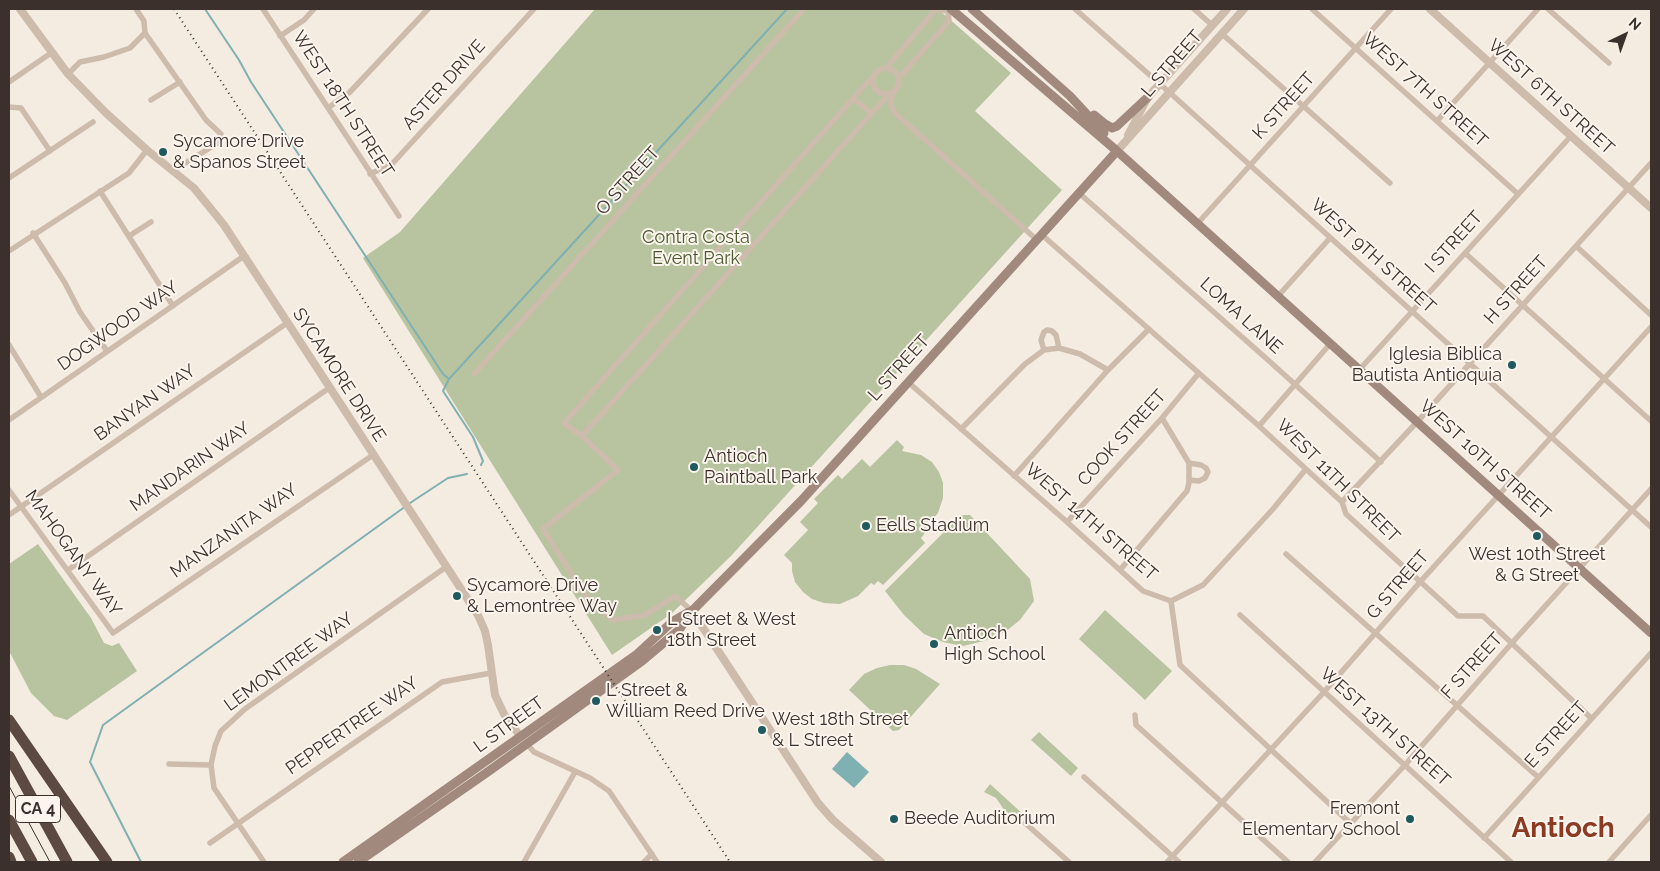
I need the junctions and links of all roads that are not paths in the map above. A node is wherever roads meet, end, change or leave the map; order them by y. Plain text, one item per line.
1 (20, 9) edge
2 (136, 9) edge
3 (263, 9) edge
4 (314, 9) edge
5 (428, 9) edge
6 (534, 9) edge
7 (804, 9) edge
8 (949, 9) edge
9 (972, 9) edge
10 (1075, 9) edge
11 (1194, 9) edge
12 (1227, 9) edge
13 (1244, 9) edge
14 (1312, 9) edge
15 (1392, 9) edge
16 (1430, 9) edge
17 (1538, 9) edge
18 (1548, 9) edge
19 (1212, 25) junction
20 (145, 33) junction
21 (1221, 33) junction
22 (280, 36) junction
23 (1356, 48) junction
24 (51, 53) junction
25 (1490, 62) junction
26 (1609, 63) dead end
27 (886, 68) junction
28 (68, 74) junction
29 (875, 74) junction
30 (899, 78) junction
31 (9, 82) edge
32 (180, 82) junction
33 (1160, 83) junction
34 (1169, 92) junction
35 (891, 93) junction
36 (1070, 96) junction
37 (1148, 97) junction
38 (853, 98) junction
39 (151, 100) dead end
40 (9, 107) edge
41 (1303, 107) junction
42 (328, 108) junction
43 (872, 114) junction
44 (1437, 121) junction
45 (93, 122) dead end
46 (1571, 136) junction
47 (1125, 141) junction
48 (147, 150) junction
49 (50, 151) junction
50 (1117, 151) junction
51 (1651, 163) edge
52 (1251, 165) junction
53 (174, 170) junction
54 (370, 174) junction
55 (9, 178) edge
56 (1390, 183) dead end
57 (1628, 188) junction
58 (100, 191) junction
59 (1080, 193) junction
60 (1518, 194) junction
61 (1651, 208) edge
62 (399, 216) dead end
63 (151, 222) dead end
64 (1198, 223) junction
65 (33, 234) junction
66 (129, 236) junction
67 (1040, 237) junction
68 (1330, 238) junction
69 (1576, 246) junction
70 (9, 251) edge
71 (1465, 253) junction
72 (244, 256) junction
73 (1279, 295) junction
74 (1523, 305) junction
75 (173, 306) junction
76 (1412, 311) junction
77 (1651, 315) edge
78 (287, 322) junction
79 (1651, 326) edge
80 (1149, 329) junction
81 (9, 344) edge
82 (1330, 344) junction
83 (1059, 348) junction
84 (1044, 350) junction
85 (107, 351) junction
86 (1470, 364) junction
87 (1360, 369) junction
88 (1108, 370) junction
89 (1199, 373) junction
90 (474, 374) dead end
91 (1604, 378) junction
92 (908, 382) junction
93 (1295, 384) junction
94 (330, 388) junction
95 (42, 397) junction
96 (1162, 418) junction
97 (9, 420) edge
98 (1418, 421) junction
99 (1651, 421) edge
100 (1259, 426) junction
101 (961, 429) junction
102 (582, 436) junction
103 (1552, 437) junction
104 (373, 454) junction
105 (1381, 462) junction
106 (1190, 463) junction
107 (1306, 469) junction
108 (1014, 476) junction
109 (1189, 480) junction
110 (9, 490) edge
111 (1651, 490) edge
112 (1499, 495) junction
113 (1342, 502) junction
114 (21, 507) junction
115 (1633, 510) junction
116 (9, 515) edge
117 (1067, 522) junction
118 (1651, 527) edge
119 (1286, 554) dead end
120 (446, 567) junction
121 (1580, 569) junction
122 (68, 570) junction
123 (1120, 570) junction
124 (1420, 582) junction
125 (1171, 600) junction
126 (692, 611) junction
127 (1240, 615) dead end
128 (113, 633) joint
129 (1376, 633) junction
130 (1651, 633) edge
131 (1512, 644) junction
132 (1651, 653) edge
133 (491, 673) junction
134 (1324, 692) junction
135 (1458, 705) junction
136 (1135, 716) dead end
137 (1591, 718) junction
138 (9, 720) edge
139 (520, 736) junction
140 (527, 744) junction
141 (1270, 749) junction
142 (9, 756) edge
143 (169, 764) dead end
144 (1405, 765) junction
145 (210, 766) junction
146 (575, 772) junction
147 (1084, 777) dead end
148 (1538, 777) junction
149 (1222, 802) junction
150 (1651, 815) edge
151 (9, 820) edge
152 (238, 823) junction
153 (1025, 823) dead end
154 (1350, 823) junction
155 (1484, 838) junction
156 (210, 843) dead end
157 (652, 854) junction
158 (1172, 856) junction
159 (9, 857) edge
160 (11, 862) edge
161 (32, 862) edge
162 (67, 862) edge
163 (107, 862) edge
164 (264, 862) edge
165 (343, 862) edge
166 (358, 862) edge
167 (524, 862) edge
168 (644, 862) edge
169 (657, 862) edge
170 (882, 862) edge
171 (1069, 862) edge
172 (1167, 862) edge
173 (1179, 862) edge
174 (1288, 862) edge
175 (1315, 862) edge
176 (1511, 862) edge
177 (1609, 862) edge

1 - 24 street, SYCAMORE DRIVE
2 - 20 street
3 - 22 street, WEST 18TH STREET
4 - 22 street
5 - 42 street
6 - 54 street, ASTER DRIVE
7 - 90 street, O STREET
8 - 27 street
8 - 30 street
8 - 50 main road, WEST 10TH STREET
9 - 36 main road, WEST 10TH STREET
10 - 33 street, WEST 9TH STREET
11 - 19 street
12 - 19 street, L STREET
13 - 21 street, L STREET
14 - 23 street, WEST 7TH STREET
15 - 23 street, K STREET
16 - 25 street, WEST 6TH STREET
17 - 25 street
18 - 26 street
19 - 33 street, L STREET
20 - 28 street
20 - 32 street
21 - 34 street, L STREET
21 - 41 street
22 - 42 street, WEST 18TH STREET
23 - 41 street, K STREET
23 - 44 street, WEST 7TH STREET
24 - 28 street, SYCAMORE DRIVE
24 - 31 street
25 - 44 street
25 - 46 street, WEST 6TH STREET
27 - 29 street
27 - 30 street
28 - 48 street, SYCAMORE DRIVE
29 - 35 street
29 - 38 street
30 - 35 street
32 - 39 street
32 - 53 street
33 - 34 street, WEST 9TH STREET
33 - 37 street, L STREET
34 - 47 street, L STREET
34 - 52 street, WEST 9TH STREET
35 - 43 street
35 - 67 street, WEST 11TH STREET
36 - 37 main road
36 - 50 main road, WEST 10TH STREET
37 - 47 street, L STREET
38 - 43 street
38 - 102 street
40 - 49 street
41 - 52 street, K STREET
41 - 56 street
42 - 54 street, WEST 18TH STREET
43 - 102 street
44 - 60 street, WEST 7TH STREET
45 - 49 street
46 - 57 street, WEST 6TH STREET
46 - 60 street, I STREET
47 - 50 street, L STREET
48 - 53 street, SYCAMORE DRIVE
48 - 58 street
49 - 55 street
50 - 59 main road, L STREET
50 - 64 main road, WEST 10TH STREET
51 - 57 street, H STREET
52 - 64 street, K STREET
52 - 68 street, WEST 9TH STREET
53 - 72 street, SYCAMORE DRIVE
54 - 62 street, WEST 18TH STREET
57 - 61 street, WEST 6TH STREET
57 - 69 street, H STREET
58 - 65 street
58 - 66 street
59 - 67 main road, L STREET
59 - 93 street, LOMA LANE
60 - 71 street, I STREET
63 - 66 street
64 - 73 main road, WEST 10TH STREET
65 - 70 street
65 - 85 street
66 - 75 street
67 - 80 street, WEST 11TH STREET
67 - 92 main road, L STREET
68 - 73 street
68 - 76 street, WEST 9TH STREET
69 - 74 street, H STREET
69 - 77 street
71 - 74 street
71 - 76 street, I STREET
72 - 75 street, DOGWOOD WAY
72 - 78 street, SYCAMORE DRIVE
73 - 82 main road, WEST 10TH STREET
74 - 86 street, H STREET
74 - 91 street
75 - 85 street, DOGWOOD WAY
76 - 86 street, WEST 9TH STREET
76 - 87 street, I STREET
78 - 94 street, SYCAMORE DRIVE
78 - 114 street, BANYAN WAY
79 - 91 street, G STREET
80 - 88 street
80 - 89 street, WEST 11TH STREET
81 - 95 street
82 - 87 main road, WEST 10TH STREET
82 - 93 street
83 - 84 street
83 - 84 street
83 - 88 street
84 - 101 street
85 - 95 street, DOGWOOD WAY
86 - 98 street, H STREET
86 - 103 street, WEST 9TH STREET
87 - 98 main road, WEST 10TH STREET
88 - 108 street
89 - 96 street, COOK STREET
89 - 100 street, WEST 11TH STREET
91 - 99 street
91 - 103 street, G STREET
92 - 101 street, WEST 14TH STREET
92 - 126 main road, L STREET
93 - 100 street
93 - 105 street, LOMA LANE
94 - 104 street, SYCAMORE DRIVE
94 - 122 street, MANDARIN WAY
95 - 97 street, DOGWOOD WAY
96 - 106 street
96 - 117 street, COOK STREET
98 - 105 street, H STREET
98 - 112 main road, WEST 10TH STREET
100 - 107 street, WEST 11TH STREET
101 - 108 street, WEST 14TH STREET
102 - 126 street
103 - 112 street, G STREET
103 - 115 street, WEST 9TH STREET
104 - 120 street, SYCAMORE DRIVE
104 - 128 street, MANZANITA WAY
105 - 113 street, H STREET
106 - 109 street
106 - 109 street
107 - 113 street, WEST 11TH STREET
107 - 125 street
108 - 117 street, WEST 14TH STREET
109 - 123 street
110 - 114 street, MAHOGANY WAY
111 - 115 street, F STREET
112 - 121 main road, WEST 10TH STREET
112 - 124 street, G STREET
113 - 124 street, WEST 11TH STREET
114 - 116 street, BANYAN WAY
114 - 122 street, MAHOGANY WAY
115 - 118 street, WEST 9TH STREET
115 - 121 street, F STREET
117 - 123 street, WEST 14TH STREET
119 - 129 street
120 - 133 street, SYCAMORE DRIVE
120 - 145 street, LEMONTREE WAY
121 - 130 main road, WEST 10TH STREET
121 - 131 street, F STREET
122 - 128 street, MAHOGANY WAY
123 - 125 street, WEST 14TH STREET
124 - 129 street, G STREET
124 - 131 street, WEST 11TH STREET
125 - 141 street
126 - 139 main road, L STREET
126 - 140 main road, L STREET
126 - 170 street
127 - 134 street, WEST 13TH STREET
129 - 134 street, G STREET
129 - 135 street
131 - 135 street, F STREET
131 - 137 street, WEST 11TH STREET
132 - 137 street, E STREET
133 - 139 street, SYCAMORE DRIVE
133 - 152 street, PEPPERTREE WAY
134 - 141 street, G STREET
134 - 144 street, WEST 13TH STREET
135 - 144 street, F STREET
135 - 148 street
136 - 149 street
137 - 148 street, E STREET
138 - 163 highway
139 - 140 street
139 - 165 main road, L STREET
140 - 146 street
140 - 166 main road, L STREET
141 - 149 street, G STREET
141 - 154 street
142 - 162 highway, CA 4
143 - 145 street
144 - 154 street, F STREET
144 - 155 street, WEST 13TH STREET
145 - 152 street, LEMONTREE WAY
146 - 157 street
146 - 167 street
147 - 158 street
148 - 155 street, E STREET
149 - 158 street, G STREET
149 - 174 street
150 - 177 street
151 - 161 highway, CA 4
152 - 156 street, PEPPERTREE WAY
152 - 164 street, LEMONTREE WAY
153 - 171 street
154 - 175 street, F STREET
155 - 176 street, WEST 13TH STREET
157 - 168 street
157 - 169 street
158 - 172 street, G STREET
158 - 173 street
159 - 160 highway

